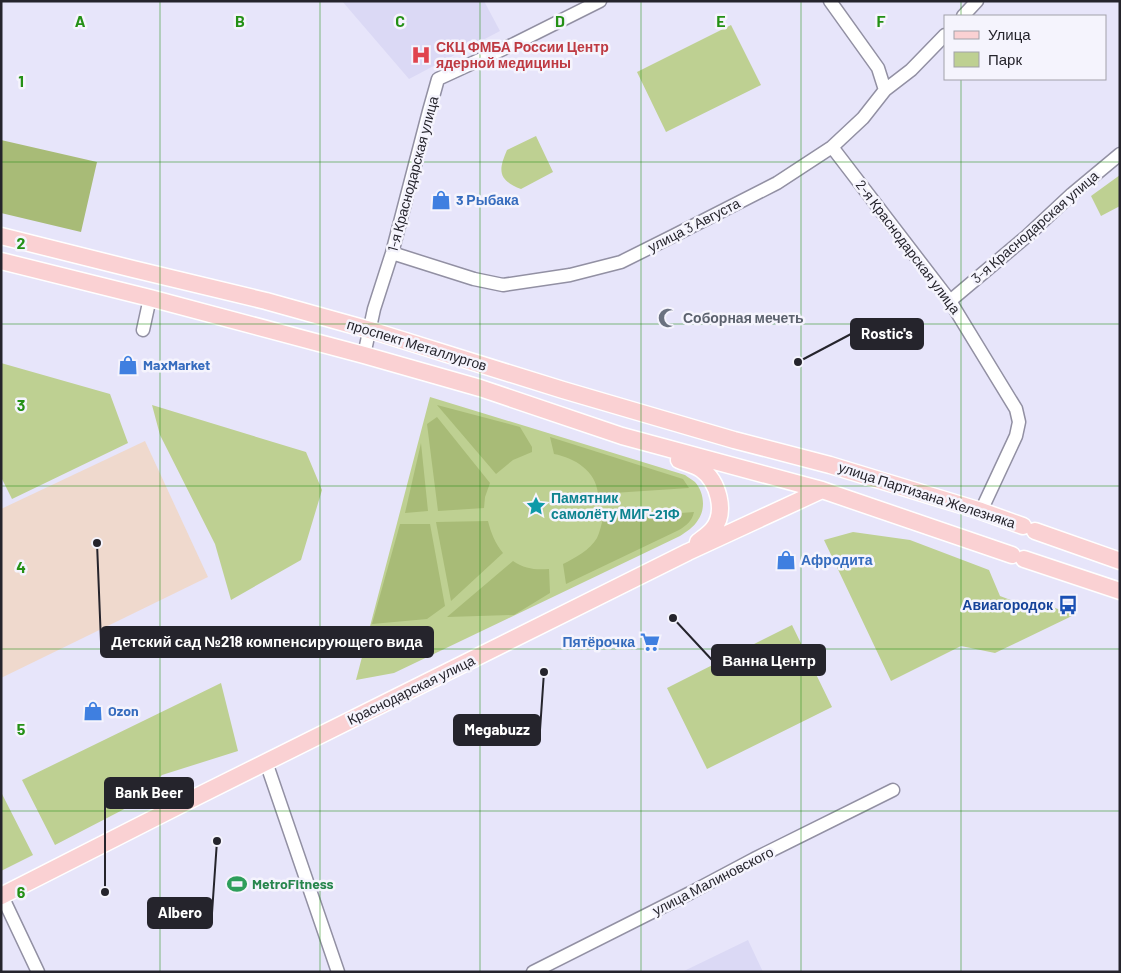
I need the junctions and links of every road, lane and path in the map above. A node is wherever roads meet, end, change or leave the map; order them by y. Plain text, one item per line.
1 (600, 1) edge
2 (830, 1) edge
3 (977, 1) edge
4 (963, 15) edge
5 (944, 36) edge
6 (885, 90) junction
7 (832, 147) junction
8 (1120, 154) edge
9 (1, 236) edge
10 (392, 253) junction
11 (1, 261) edge
12 (150, 298) junction
13 (950, 301) junction
14 (142, 330) dead end
15 (370, 330) junction
16 (364, 355) junction
17 (622, 436) junction
18 (830, 465) junction
19 (822, 490) junction
20 (981, 511) junction
21 (688, 552) junction
22 (1120, 561) edge
23 (1120, 591) edge
24 (266, 762) junction
25 (894, 790) dead end
26 (2, 896) edge
27 (38, 972) edge
28 (338, 972) edge
29 (533, 972) edge

1 - 10 street, 1-я Краснодарская улица
2 - 6 street
3 - 4 street
5 - 6 street, улица 3 Августа
6 - 7 street, улица 3 Августа
7 - 10 street, улица 3 Августа
7 - 13 street, 2-я Краснодарская улица
8 - 13 street, 3-я Краснодарская улица
9 - 15 main road, проспект Металлургов
10 - 15 street, 1-я Краснодарская улица
11 - 12 main road, проспект Металлургов
12 - 14 street
12 - 16 main road, проспект Металлургов
13 - 20 street, 2-я Краснодарская улица
15 - 16 street, 1-я Краснодарская улица
15 - 18 main road, проспект Металлургов
16 - 17 main road, проспект Металлургов
17 - 19 main road, проспект Металлургов
17 - 21 main road
18 - 19 main road
18 - 20 main road, улица Партизана Железняка
19 - 21 main road, Краснодарская улица
19 - 23 main road, улица Партизана Железняка
20 - 22 main road, улица Партизана Железняка
21 - 24 main road, Краснодарская улица
24 - 26 main road, Краснодарская улица
24 - 28 street
25 - 29 street, улица Малиновского
26 - 27 street, Краснодарская улица

